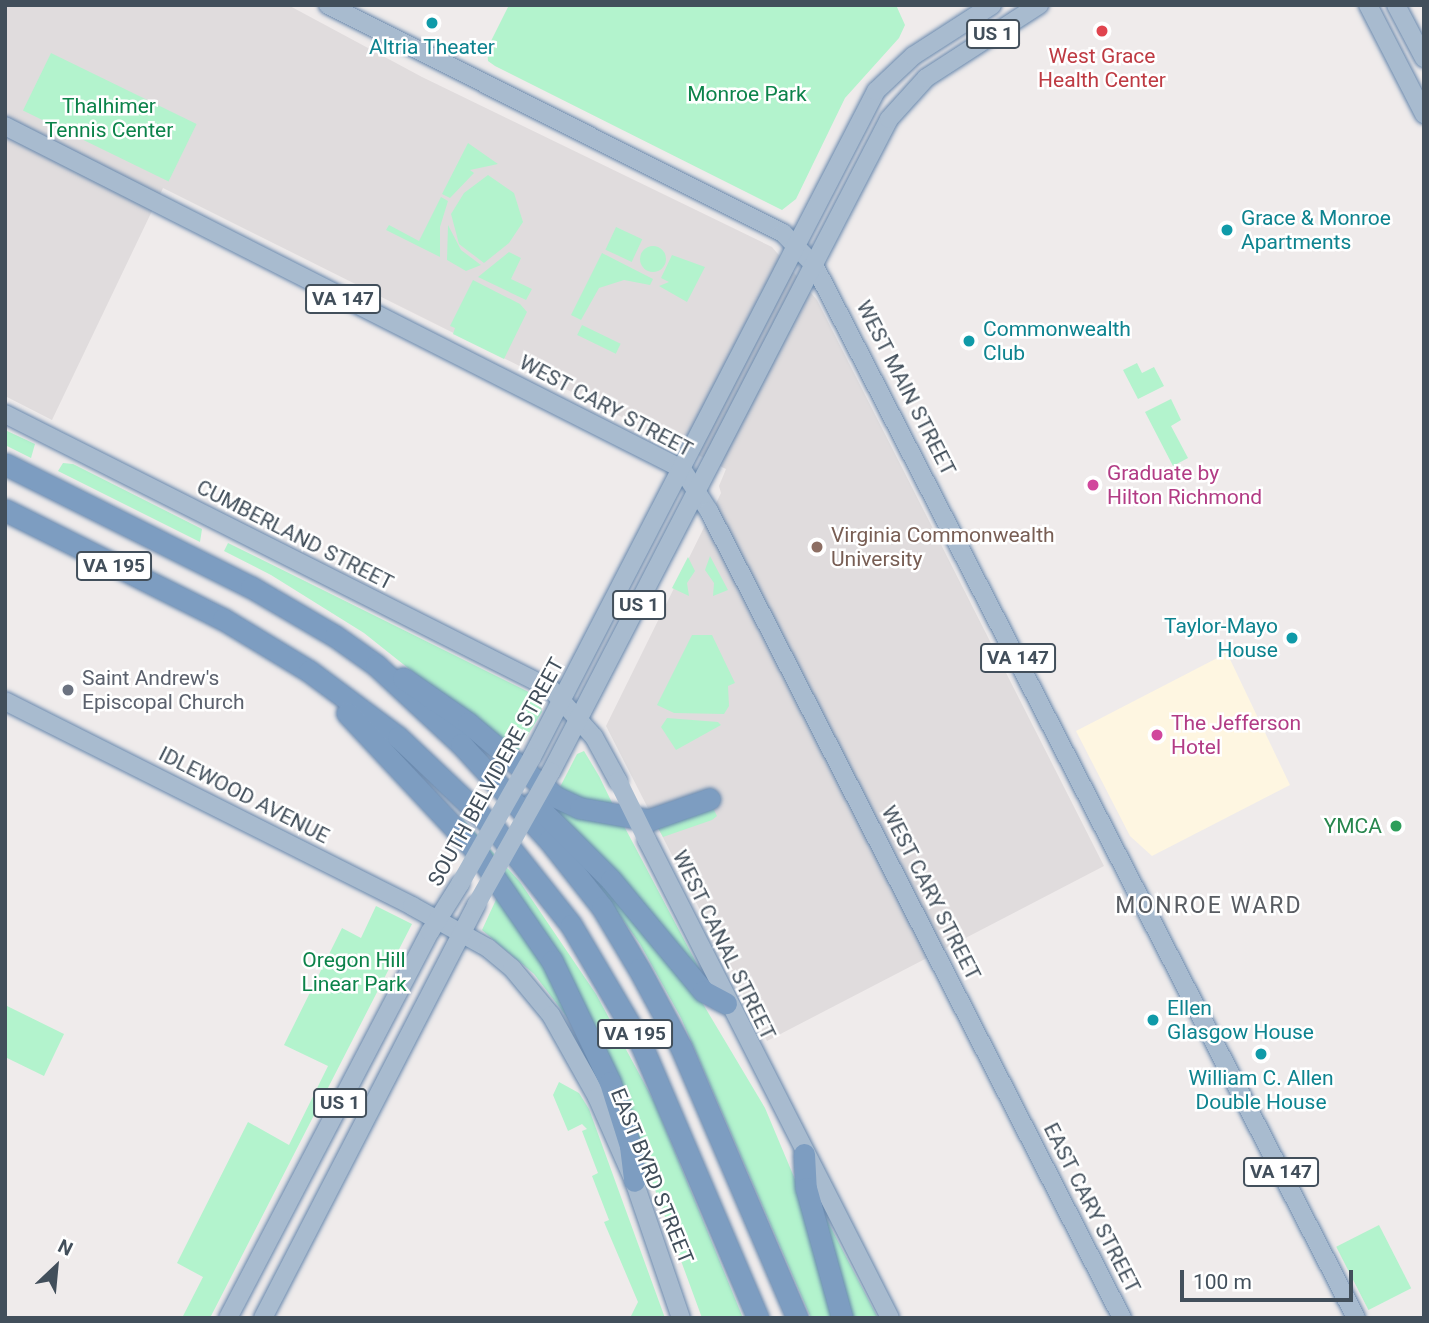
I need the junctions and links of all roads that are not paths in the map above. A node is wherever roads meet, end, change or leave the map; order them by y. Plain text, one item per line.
1 (328, 5) edge
2 (992, 5) edge
3 (1039, 5) edge
4 (1368, 5) edge
5 (1396, 5) edge
6 (1424, 58) edge
7 (1424, 114) edge
8 (5, 126) edge
9 (795, 244) junction
10 (814, 265) junction
11 (5, 414) edge
12 (5, 464) edge
13 (682, 469) junction
14 (698, 489) junction
15 (5, 510) edge
16 (223, 619) junction
17 (376, 666) junction
18 (5, 701) edge
19 (562, 701) junction
20 (579, 720) junction
21 (461, 744) junction
22 (709, 799) dead end
23 (438, 920) junction
24 (461, 933) junction
25 (726, 1003) junction
26 (1021, 1118) joint
27 (804, 1154) junction
28 (634, 1181) junction
29 (228, 1318) edge
30 (262, 1318) edge
31 (681, 1318) edge
32 (758, 1318) edge
33 (797, 1318) edge
34 (842, 1318) edge
35 (890, 1318) edge
36 (1122, 1318) edge
37 (1356, 1318) edge

1 - 9 main road, WEST MAIN STREET / VA 147
2 - 9 main road, US 1
3 - 10 main road, US 1
4 - 7 main road
5 - 6 main road
8 - 13 main road, WEST CARY STREET / VA 147
9 - 10 main road, WEST MAIN STREET / VA 147
9 - 13 main road, SOUTH BELVIDERE STREET / US 1
10 - 14 main road, US 1
10 - 37 main road, WEST MAIN STREET / VA 147
11 - 19 main road, CUMBERLAND STREET
12 - 17 highway, VA 195
13 - 14 main road, WEST CARY STREET / VA 147
13 - 19 main road, SOUTH BELVIDERE STREET / US 1
14 - 20 main road, US 1
14 - 26 main road, WEST CARY STREET / VA 147
15 - 16 highway, VA 195
16 - 28 highway
16 - 32 highway, VA 195
17 - 21 highway, VA 195
17 - 22 highway
18 - 23 main road, IDLEWOOD AVENUE
19 - 20 main road, WEST CANAL STREET
19 - 23 main road, SOUTH BELVIDERE STREET / US 1, bridge
20 - 24 main road, US 1, bridge
20 - 25 main road, WEST CANAL STREET, bridge
21 - 25 highway
21 - 33 highway, VA 195
23 - 24 main road, IDLEWOOD AVENUE
23 - 29 main road, SOUTH BELVIDERE STREET / US 1
24 - 28 main road, EAST BYRD STREET
24 - 30 main road, US 1
25 - 27 main road, WEST CANAL STREET
26 - 36 main road, EAST CARY STREET / VA 147
27 - 34 highway
27 - 35 main road, WEST CANAL STREET
28 - 31 main road, EAST BYRD STREET

